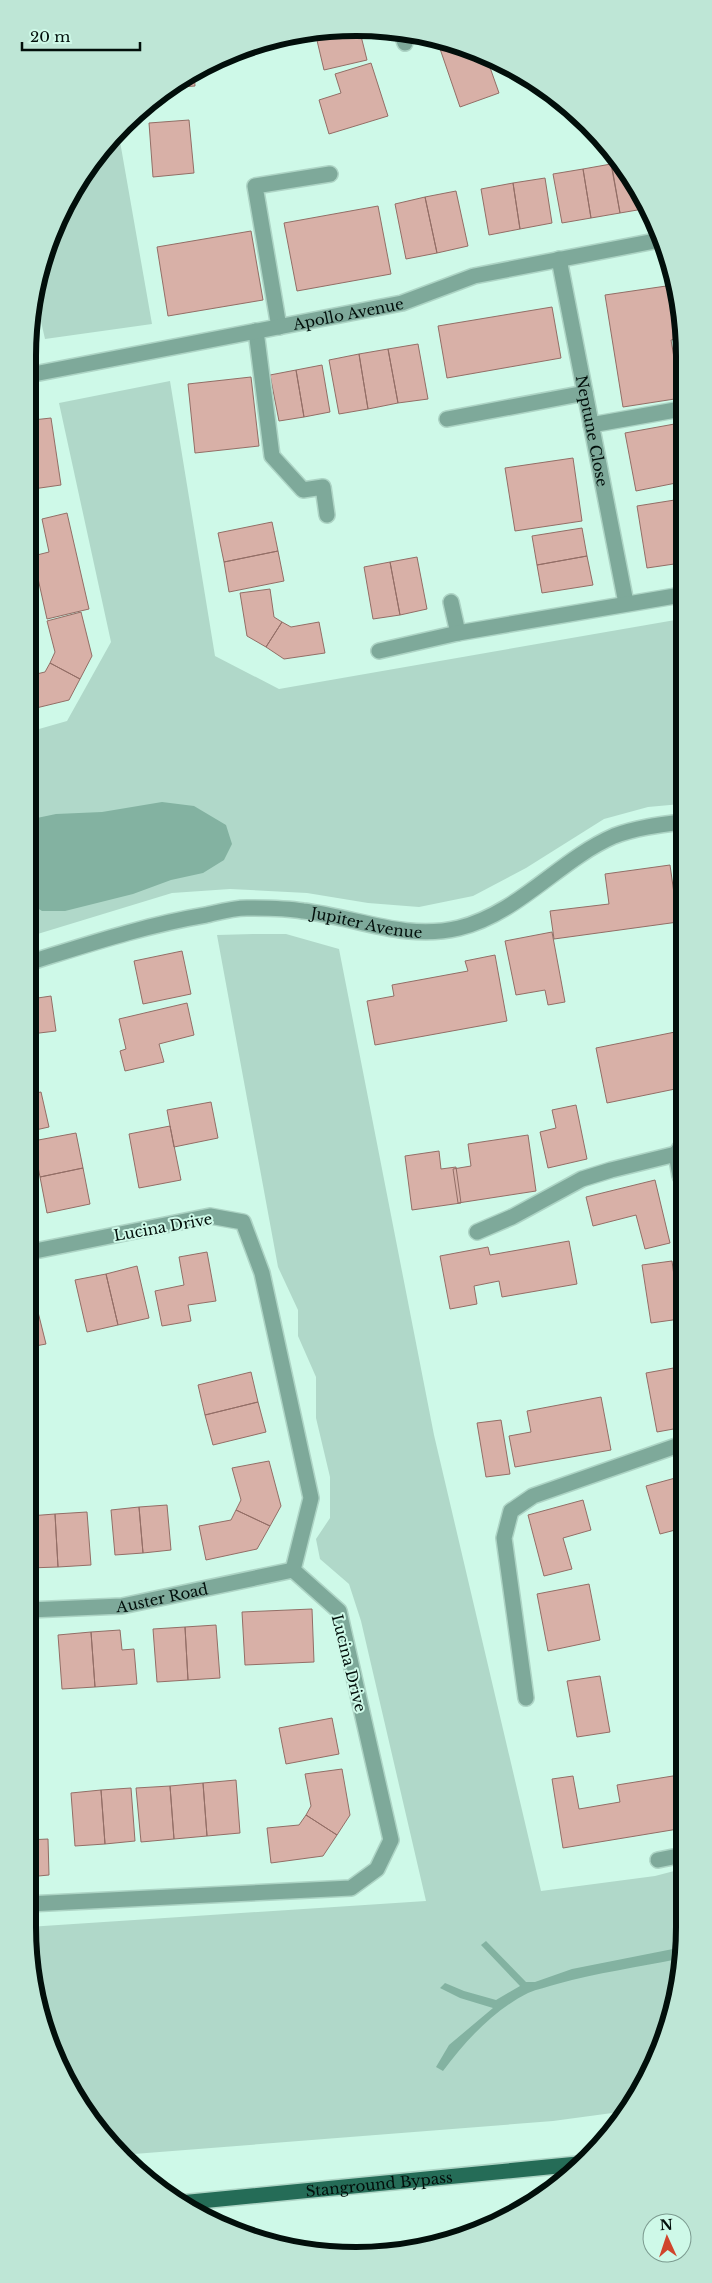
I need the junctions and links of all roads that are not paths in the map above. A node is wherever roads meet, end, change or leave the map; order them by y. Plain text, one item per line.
1 (330, 174) dead end
2 (654, 241) edge
3 (559, 259) junction
4 (279, 327) junction
5 (256, 331) junction
6 (36, 374) edge
7 (585, 393) junction
8 (676, 410) edge
9 (447, 419) dead end
10 (591, 425) junction
11 (327, 515) dead end
12 (676, 596) edge
13 (451, 602) dead end
14 (626, 603) junction
15 (458, 633) junction
16 (379, 651) dead end
17 (676, 823) edge
18 (36, 960) edge
19 (676, 1152) edge
20 (477, 1232) dead end
21 (36, 1251) edge
22 (676, 1446) edge
23 (293, 1570) junction
24 (36, 1610) edge
25 (526, 1698) dead end
26 (676, 1856) edge
27 (658, 1860) dead end
28 (36, 1904) edge
29 (569, 2165) edge
30 (191, 2201) edge

1 - 4 street
2 - 3 street, Apollo Avenue
3 - 4 street, Apollo Avenue
3 - 7 street, Neptune Close
4 - 5 street, Apollo Avenue
5 - 6 street, Apollo Avenue
5 - 11 street
7 - 9 street
7 - 10 street, Neptune Close
8 - 10 street
10 - 14 street, Neptune Close
12 - 14 street
13 - 15 street
14 - 15 street
15 - 16 street
17 - 18 street, Jupiter Avenue
19 - 20 street
21 - 23 street, Lucina Drive
22 - 25 street
23 - 24 street, Auster Road
23 - 28 street, Lucina Drive
26 - 27 street
29 - 30 main road, Stanground Bypass

